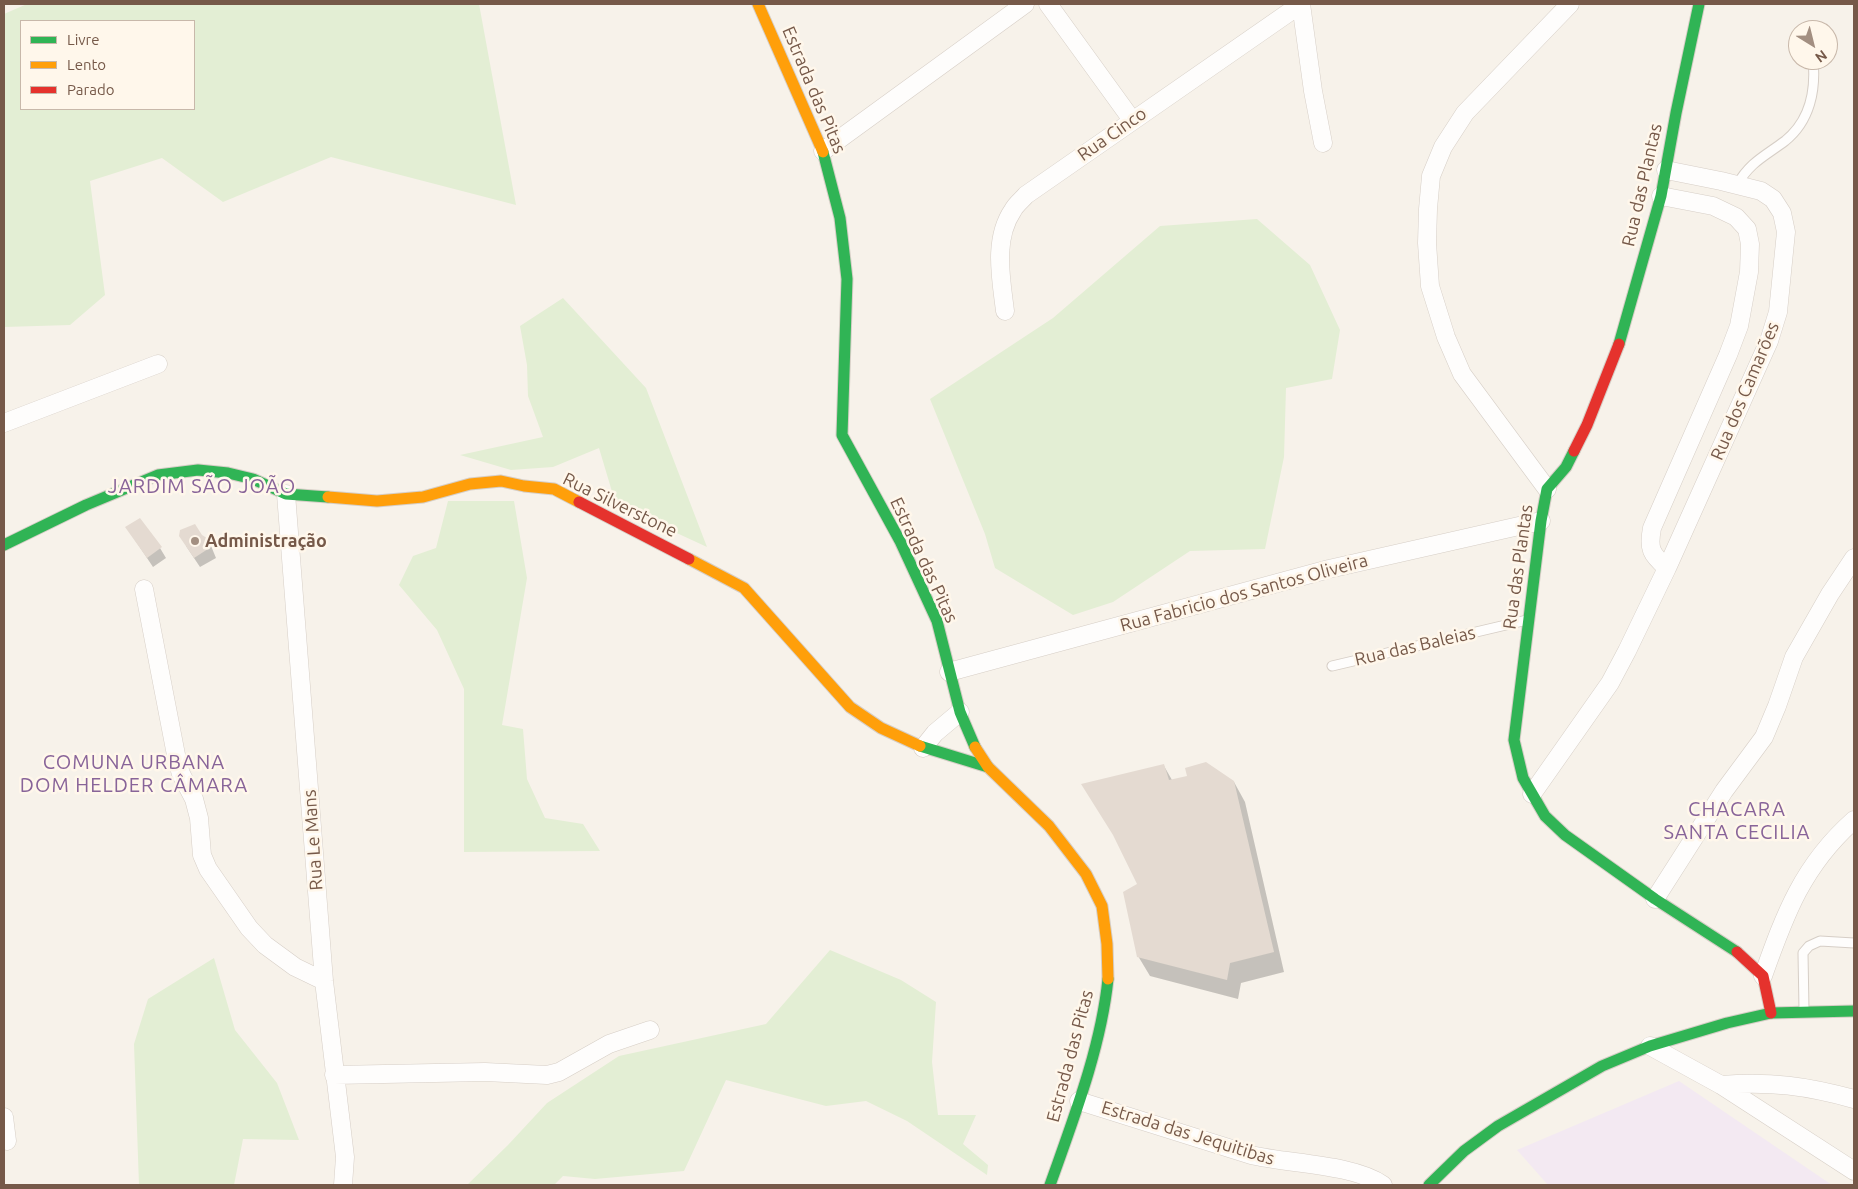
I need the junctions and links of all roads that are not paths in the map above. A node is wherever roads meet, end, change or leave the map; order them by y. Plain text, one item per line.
1 (758, 4) edge
2 (1026, 4) edge
3 (1048, 4) edge
4 (1301, 4) edge
5 (1570, 4) edge
6 (1699, 4) edge
7 (1813, 70) edge
8 (1132, 120) junction
9 (1323, 144) dead end
10 (823, 151) junction
11 (1666, 170) junction
12 (1736, 185) junction
13 (1661, 196) junction
14 (1005, 311) dead end
15 (158, 364) dead end
16 (4, 422) edge
17 (1547, 489) junction
18 (286, 494) junction
19 (1541, 521) junction
20 (4, 545) edge
21 (1854, 558) edge
22 (1666, 568) junction
23 (144, 589) dead end
24 (1528, 620) junction
25 (1332, 666) dead end
26 (949, 672) junction
27 (960, 712) junction
28 (923, 748) junction
29 (988, 766) junction
30 (1532, 794) junction
31 (1854, 820) edge
32 (1655, 899) junction
33 (1854, 943) edge
34 (1763, 976) junction
35 (324, 981) junction
36 (1854, 1011) edge
37 (1804, 1012) junction
38 (1772, 1013) junction
39 (650, 1030) dead end
40 (1650, 1046) junction
41 (334, 1075) junction
42 (1721, 1085) junction
43 (1854, 1099) edge
44 (1079, 1100) junction
45 (4, 1117) edge
46 (7, 1141) dead end
47 (1854, 1171) edge
48 (343, 1185) edge
49 (1050, 1185) edge
50 (1383, 1185) edge
51 (1428, 1185) edge

1 - 10 street, Estrada das Pitas
2 - 10 street
3 - 8 street
4 - 8 street, Rua Cinco
4 - 9 street
5 - 17 street
6 - 11 street, Rua das Plantas
7 - 12 lane
8 - 14 street, Rua Cinco
10 - 26 street, Estrada das Pitas
11 - 12 street, Rua dos Camarões
11 - 13 street, Rua das Plantas
12 - 22 street, Rua dos Camarões
13 - 17 street, Rua das Plantas
13 - 22 street, Rua dos Camarões
15 - 16 street
17 - 19 street, Rua das Plantas
18 - 20 street, Rua Silverstone
18 - 28 street, Rua Silverstone
18 - 35 street, Rua Le Mans
19 - 24 street, Rua das Plantas
19 - 26 street, Rua Fabricio dos Santos Oliveira
21 - 32 street
22 - 30 street, Rua dos Camarões
23 - 35 street
24 - 25 lane, Rua das Baleias
24 - 30 street, Rua das Plantas
26 - 27 street, Estrada das Pitas
27 - 28 street
27 - 29 street, Estrada das Pitas
28 - 29 street, Rua Silverstone
29 - 44 street, Estrada das Pitas
30 - 32 street, Rua das Plantas
31 - 34 street
32 - 34 street, Rua das Plantas
33 - 37 lane
34 - 38 street
35 - 41 street, Rua Le Mans
36 - 37 street
37 - 38 street
38 - 40 street
39 - 41 street
40 - 42 street
40 - 51 street
41 - 48 street, Rua Le Mans
42 - 43 street
42 - 47 street
44 - 49 street, Estrada das Pitas
44 - 50 street, Estrada das Jequitibas
45 - 46 street

